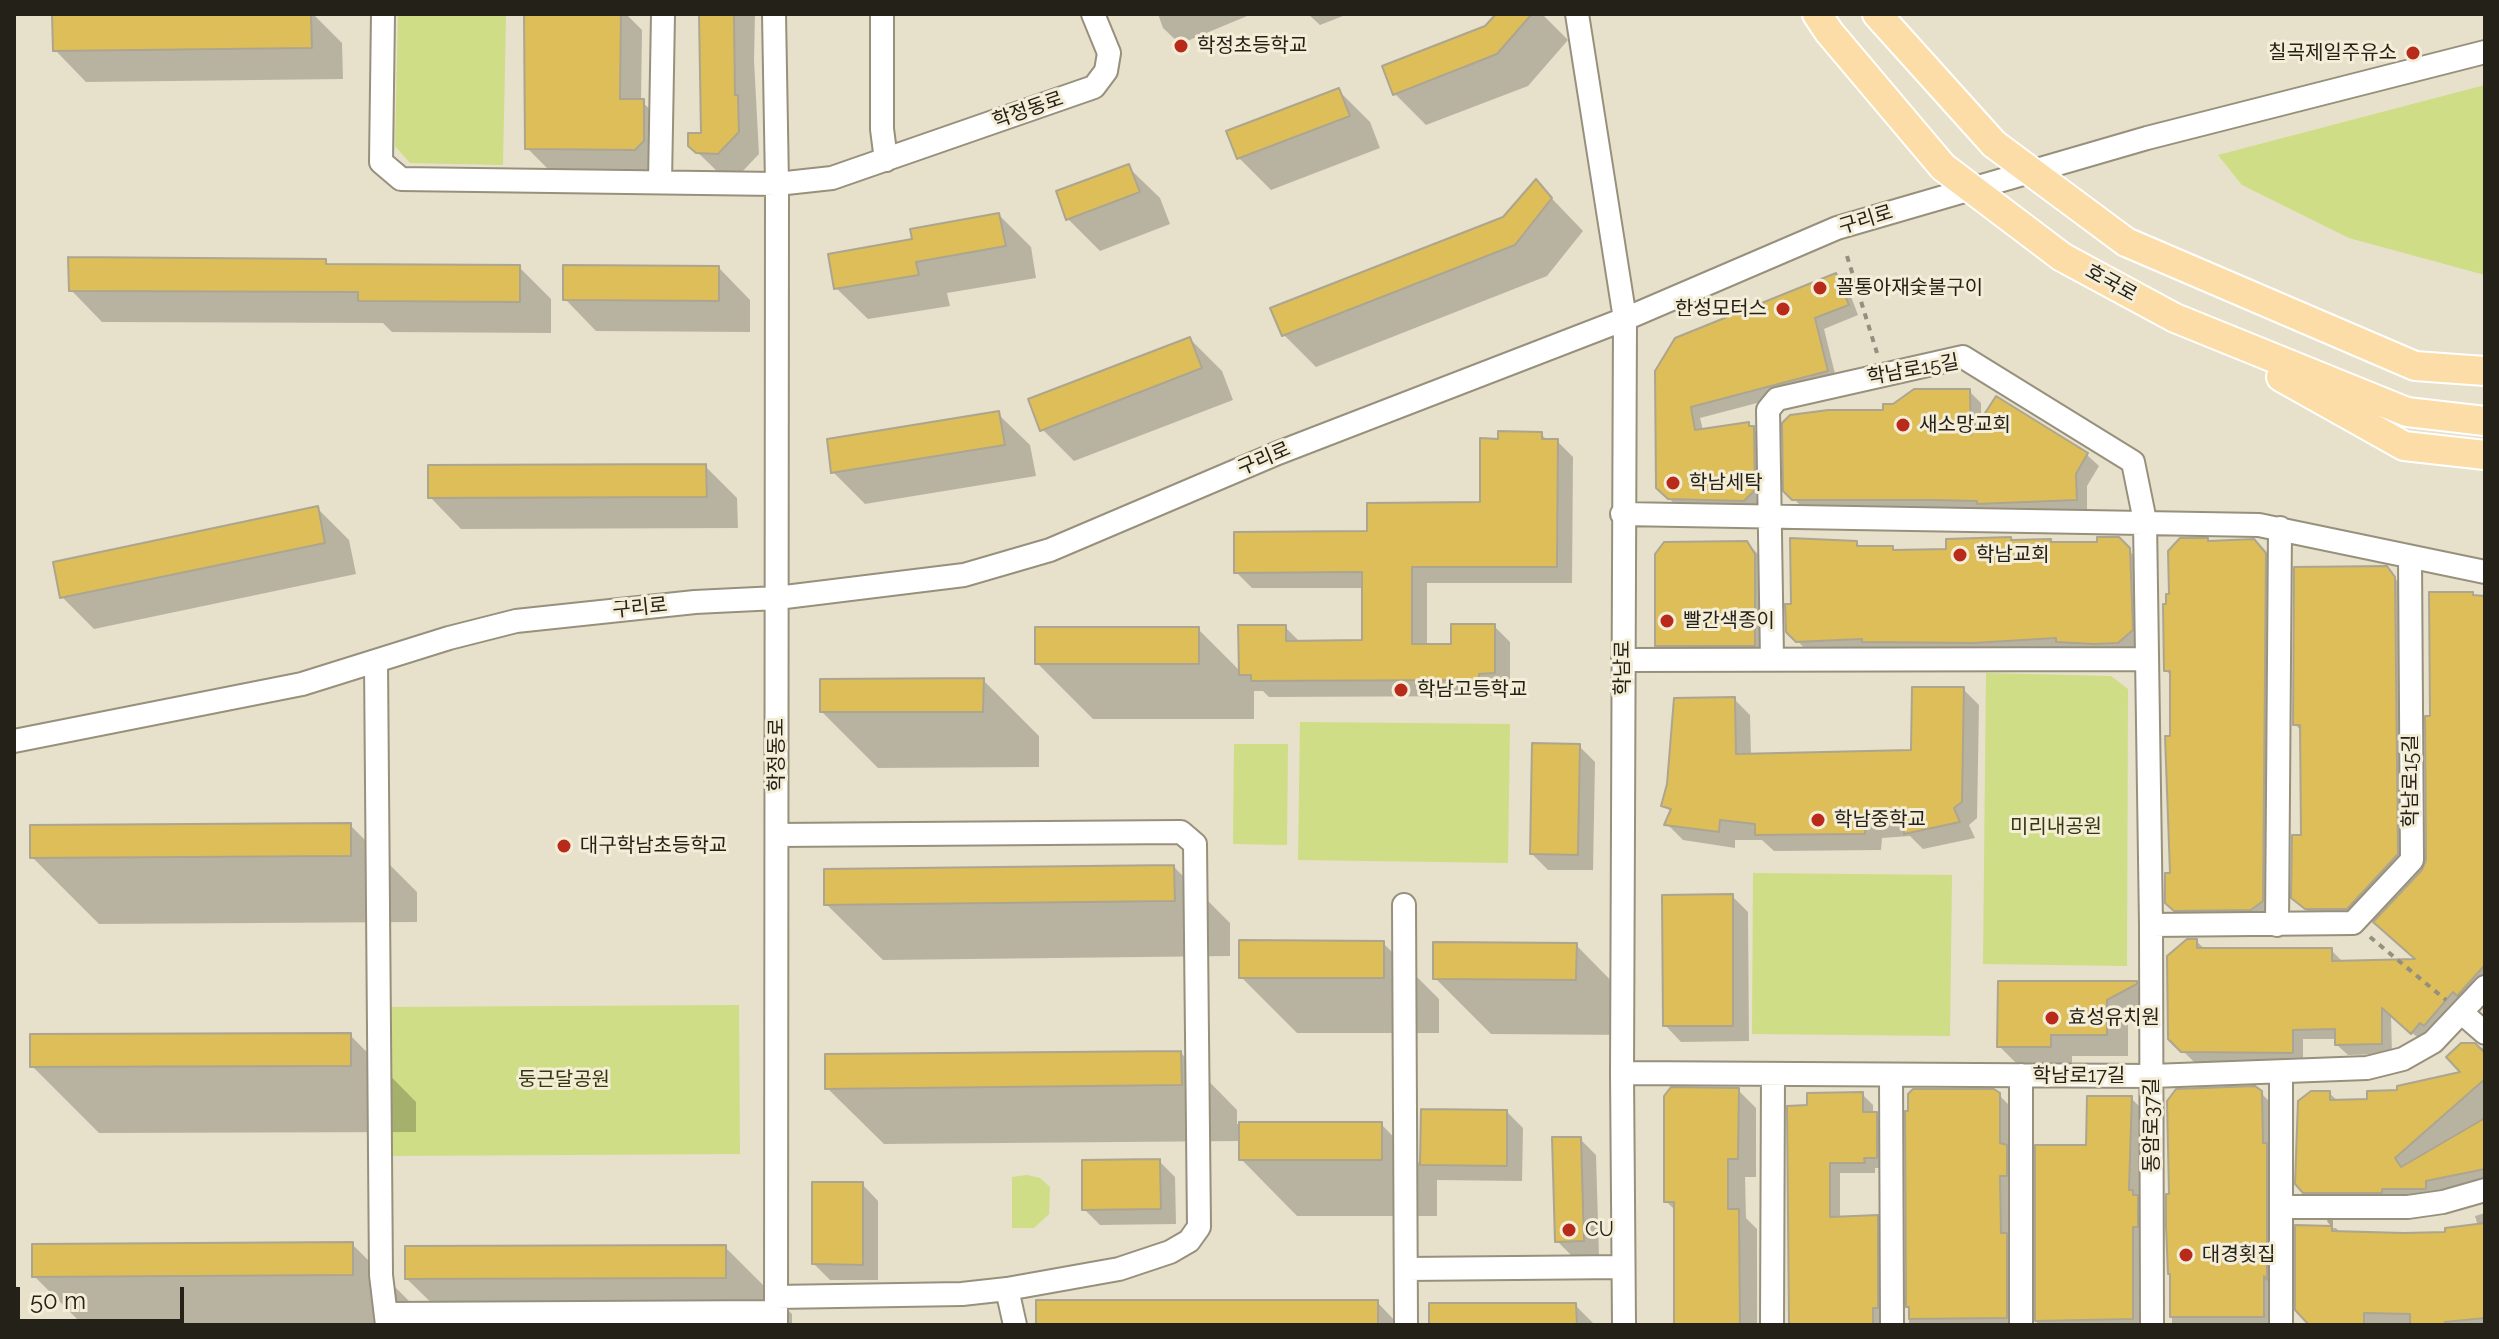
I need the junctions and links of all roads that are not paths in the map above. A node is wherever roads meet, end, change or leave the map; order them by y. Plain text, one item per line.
1 (383, 14) edge
2 (663, 14) edge
3 (774, 14) edge
4 (882, 14) edge
5 (1093, 14) edge
6 (1577, 14) edge
7 (1817, 14) edge
8 (1877, 14) edge
9 (2485, 52) edge
10 (886, 160) junction
11 (660, 182) junction
12 (777, 184) junction
13 (2175, 318) junction
14 (1625, 319) junction
15 (2485, 371) edge
16 (2485, 421) edge
17 (2485, 455) edge
18 (1622, 514) junction
19 (1770, 518) junction
20 (2145, 521) junction
21 (2280, 528) junction
22 (2410, 558) junction
23 (2485, 572) edge
24 (777, 598) junction
25 (1772, 659) junction
26 (2146, 659) junction
27 (1623, 660) junction
28 (376, 661) junction
29 (14, 741) edge
30 (777, 835) junction
31 (1404, 905) dead end
32 (2151, 925) junction
33 (2277, 925) junction
34 (2485, 987) edge
35 (2462, 1013) junction
36 (2485, 1033) edge
37 (2281, 1072) junction
38 (1622, 1073) junction
39 (1773, 1074) junction
40 (1891, 1075) junction
41 (2021, 1075) junction
42 (2152, 1076) junction
43 (2485, 1190) edge
44 (2281, 1207) junction
45 (1623, 1267) junction
46 (1406, 1269) junction
47 (1007, 1289) junction
48 (776, 1311) edge
49 (387, 1319) edge
50 (1015, 1325) edge
51 (1406, 1325) edge
52 (1624, 1325) edge
53 (1772, 1325) edge
54 (1892, 1325) edge
55 (2021, 1325) edge
56 (2152, 1325) edge
57 (2281, 1325) edge

1 - 11 street
2 - 11 street
3 - 12 street, 학정동로
4 - 10 street
5 - 10 street, 학정동로
6 - 14 street, 학남로
7 - 13 main road, 호국로, bridge
8 - 15 main road, bridge
9 - 14 street, 구리로
10 - 12 street, 학정동로
11 - 12 street
12 - 24 street, 학정동로
13 - 16 main road, 호국로
13 - 17 main road
14 - 18 street, 학남로
14 - 24 street, 구리로
18 - 19 street
18 - 27 street, 학남로
19 - 20 street
19 - 20 street, 학남로15길
19 - 25 street, 학남로15길
20 - 21 street
20 - 26 street, 동암로37길
21 - 22 street
21 - 33 street
22 - 23 street
22 - 33 street, 학남로15길
24 - 28 street, 구리로
24 - 30 street, 학정동로
25 - 26 street
25 - 27 street
26 - 32 street, 동암로37길
27 - 38 street, 학남로
28 - 29 street, 구리로
28 - 49 street
30 - 47 street
30 - 48 street, 학정동로
31 - 46 street
32 - 33 street
32 - 42 street, 동암로37길
34 - 35 street, 학남로17길
35 - 36 street
35 - 37 street, 학남로17길
37 - 42 street, 학남로17길
37 - 44 street
38 - 39 street, 학남로17길
38 - 45 street, 학남로
39 - 40 street, 학남로17길
39 - 53 street
40 - 41 street, 학남로17길
40 - 54 street
41 - 42 street, 학남로17길
41 - 55 street, 학남로17길
42 - 56 street, 동암로37길
43 - 44 street
44 - 57 street
45 - 46 street
45 - 52 street, 학남로
46 - 51 street
47 - 48 street
47 - 50 street
48 - 49 street

